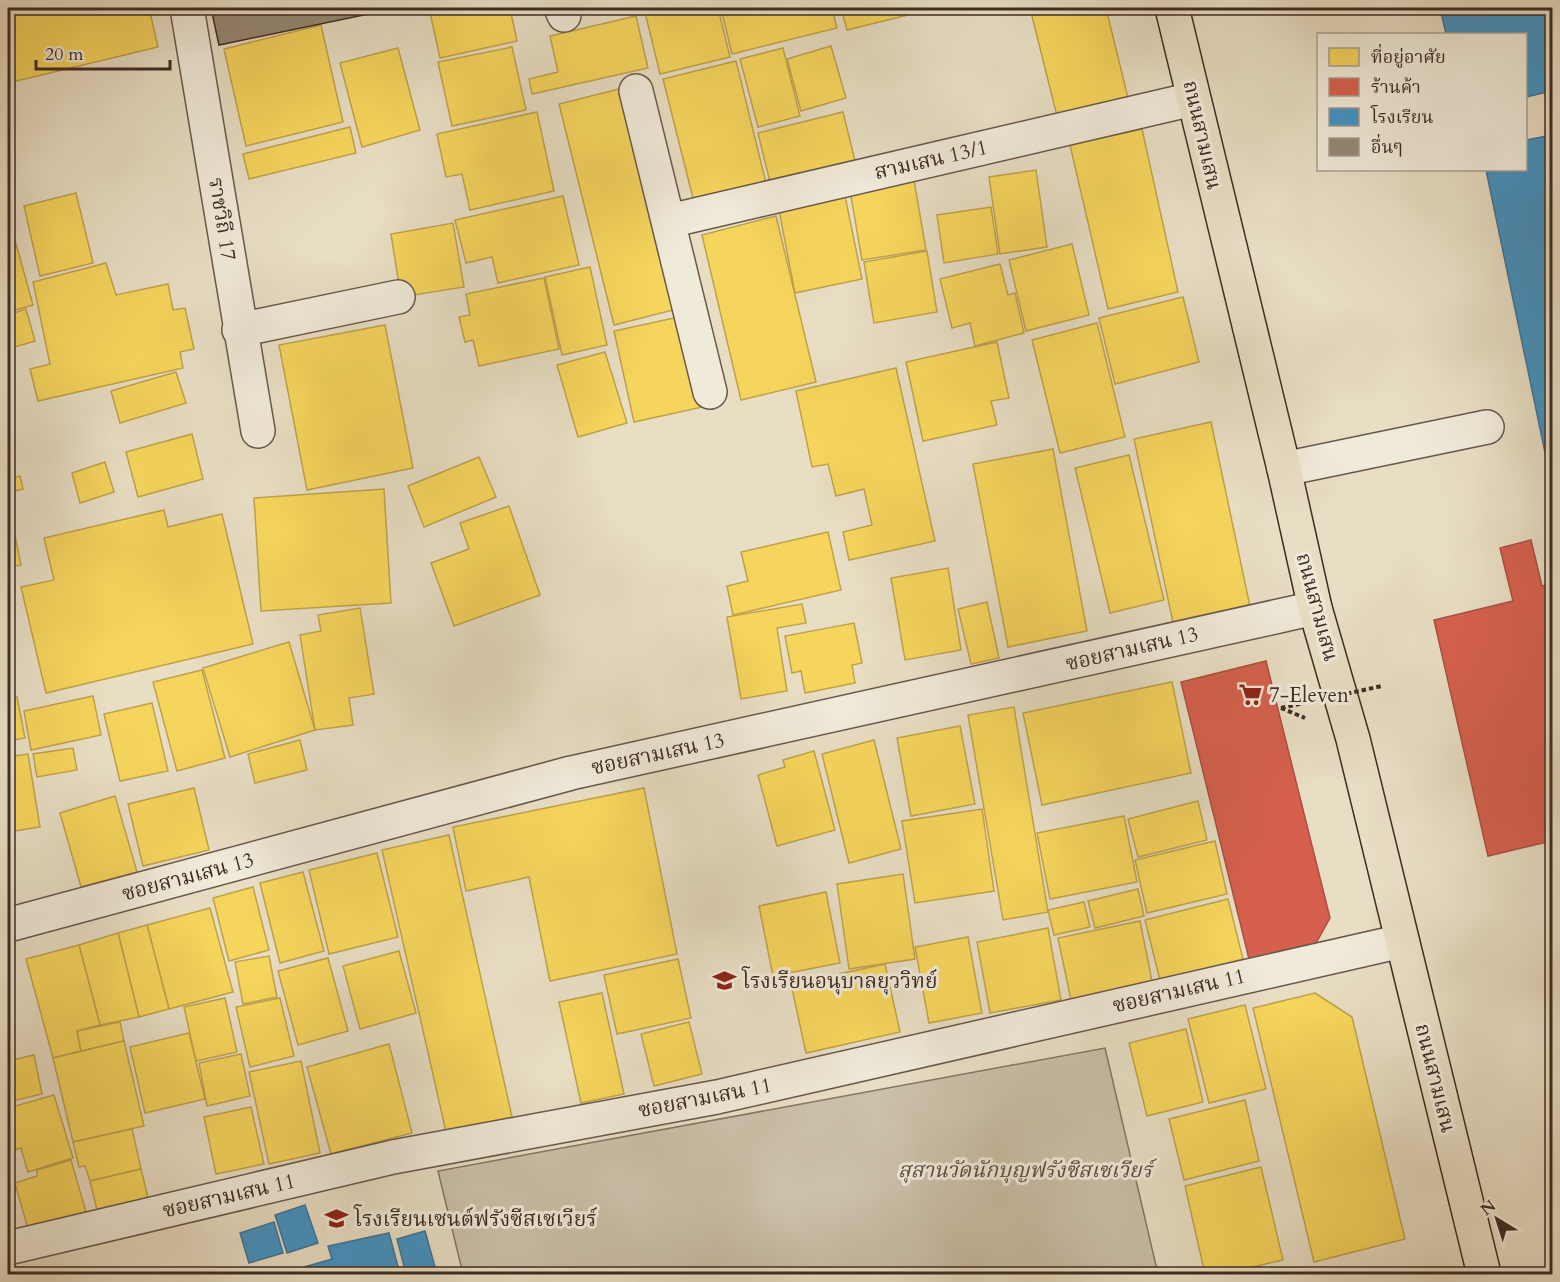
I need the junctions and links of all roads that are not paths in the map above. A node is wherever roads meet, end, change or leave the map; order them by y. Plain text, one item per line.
1 (187, 8) edge
2 (1172, 8) edge
3 (636, 91) dead end
4 (1193, 99) junction
5 (669, 221) junction
6 (398, 297) dead end
7 (239, 330) junction
8 (710, 392) dead end
9 (1487, 427) dead end
10 (258, 431) dead end
11 (1284, 469) junction
12 (1315, 608) junction
13 (8, 925) edge
14 (1402, 941) junction
15 (8, 1248) edge
16 (1484, 1275) edge

1 - 7 street, ราชวิถี 17
2 - 4 main road, ถนนสามเสน
3 - 5 street
4 - 5 street, สามเสน 13/1
4 - 11 main road, ถนนสามเสน
5 - 8 street
6 - 7 street
7 - 10 street, ราชวิถี 17
9 - 11 street
11 - 12 main road, ถนนสามเสน
12 - 13 street, ซอยสามเสน 13
12 - 14 main road, ถนนสามเสน
14 - 15 street, ซอยสามเสน 11
14 - 16 main road, ถนนสามเสน

